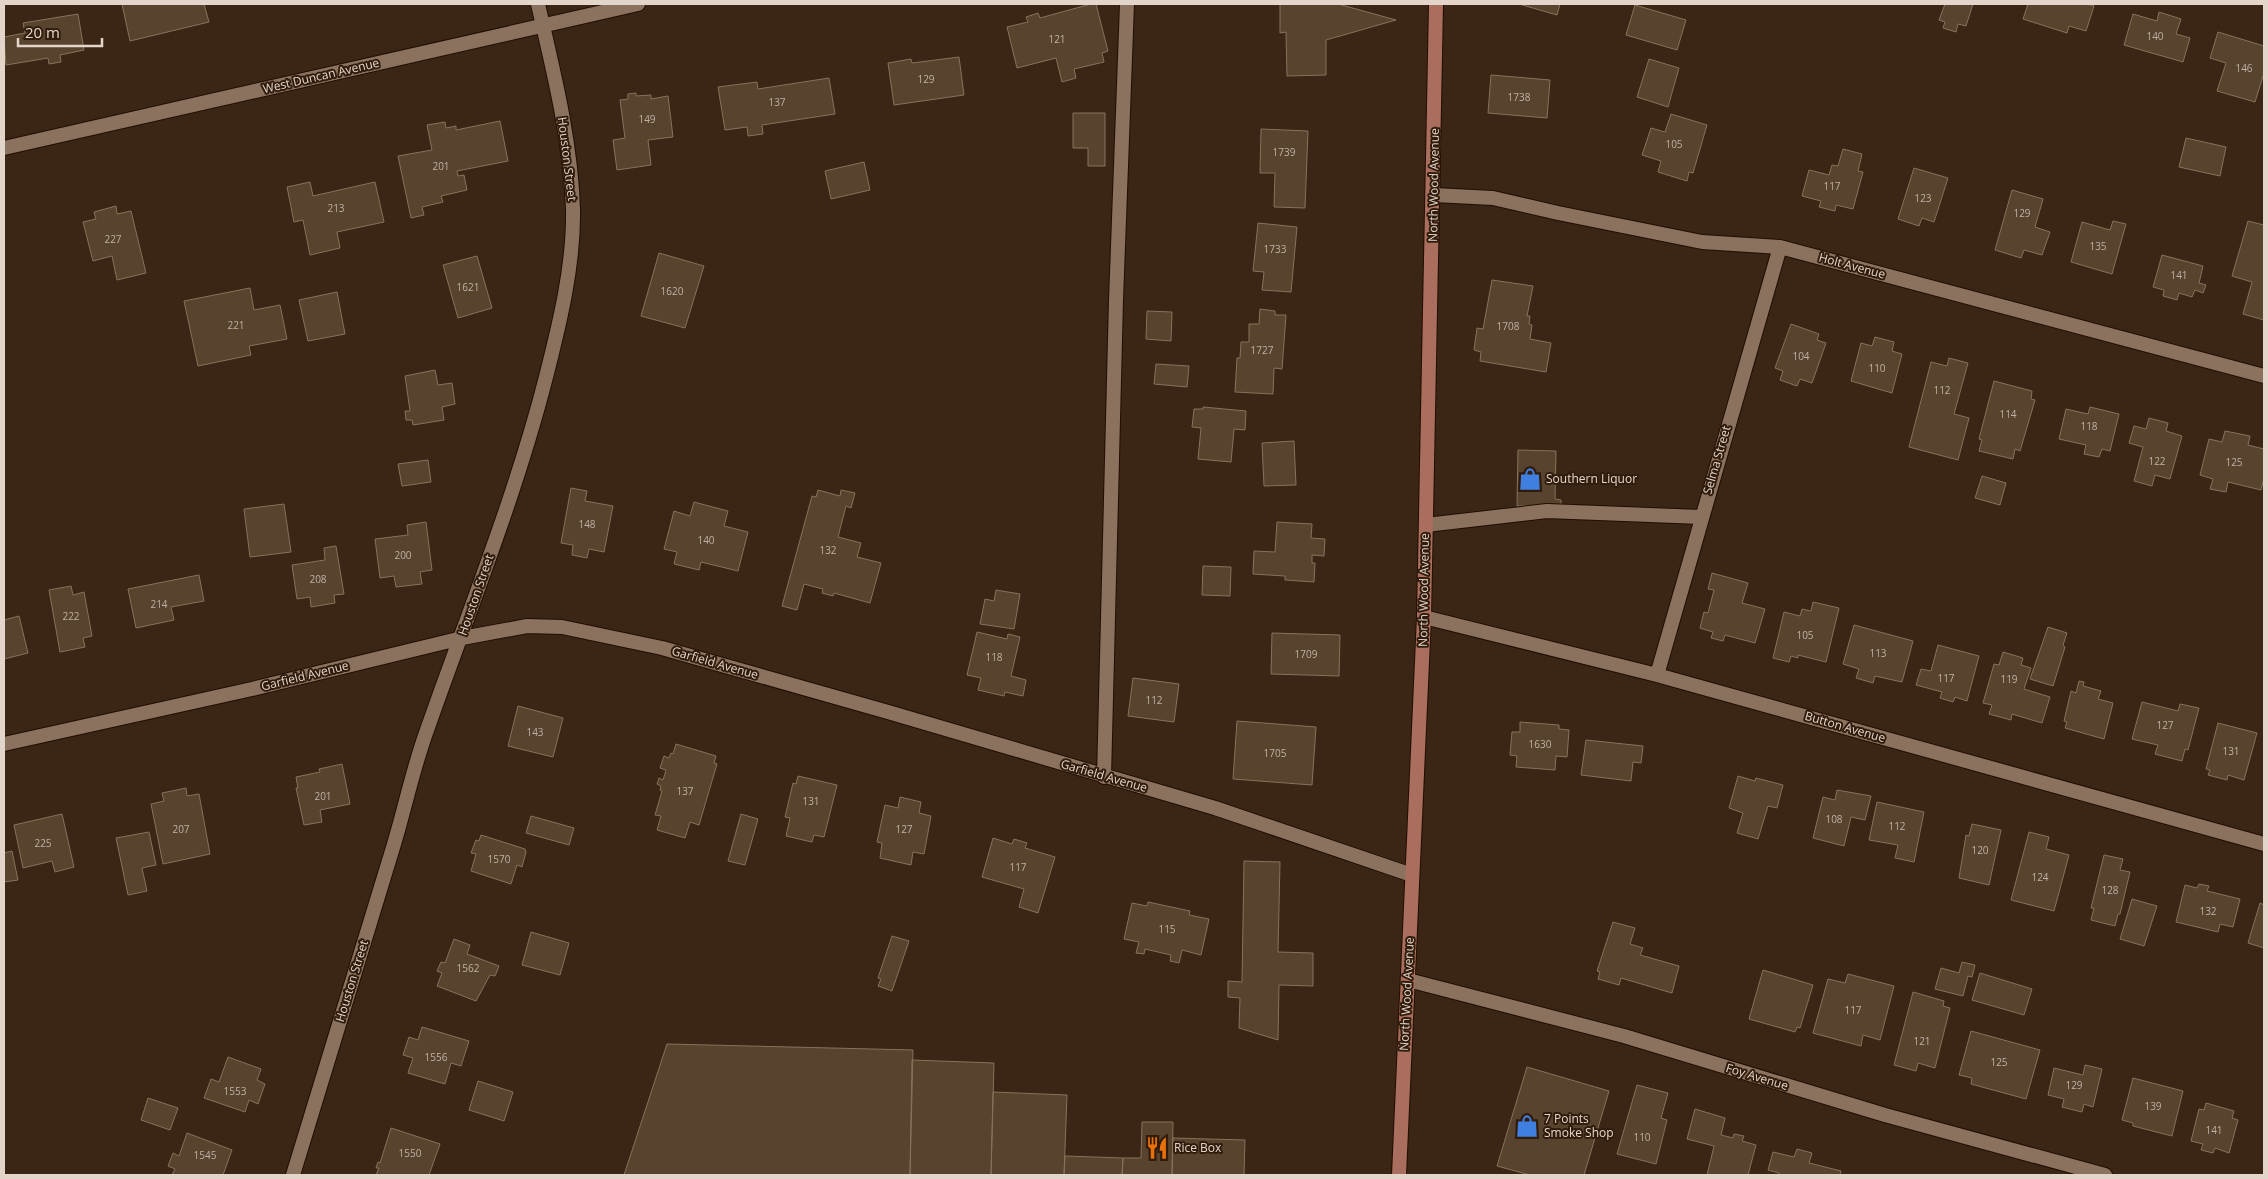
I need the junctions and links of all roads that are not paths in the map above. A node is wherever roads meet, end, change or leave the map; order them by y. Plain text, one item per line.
1 (538, 4) edge
2 (638, 4) edge
3 (1127, 4) edge
4 (1436, 4) edge
5 (544, 27) junction
6 (4, 148) edge
7 (1434, 195) junction
8 (1780, 247) junction
9 (2264, 376) edge
10 (1701, 517) junction
11 (1426, 525) junction
12 (1424, 617) junction
13 (462, 638) junction
14 (1657, 675) junction
15 (4, 744) edge
16 (1104, 776) junction
17 (2264, 844) edge
18 (1412, 875) junction
19 (1408, 980) junction
20 (293, 1175) edge
21 (1399, 1175) edge
22 (2105, 1175) edge

1 - 5 street, Houston Street
2 - 5 street, West Duncan Avenue
3 - 16 street
4 - 7 main road, North Wood Avenue
5 - 6 street, West Duncan Avenue
5 - 13 street, Houston Street
7 - 8 street, Holt Avenue
7 - 11 main road, North Wood Avenue
8 - 9 street, Holt Avenue
8 - 10 street, Selma Street
10 - 11 street
10 - 14 street, Selma Street
11 - 12 main road, North Wood Avenue
12 - 14 street, Button Avenue
12 - 18 main road, North Wood Avenue
13 - 15 street, Garfield Avenue
13 - 16 street, Garfield Avenue
13 - 20 street, Houston Street
14 - 17 street, Button Avenue
16 - 18 street, Garfield Avenue
18 - 19 main road, North Wood Avenue
19 - 21 main road, North Wood Avenue
19 - 22 street, Foy Avenue

